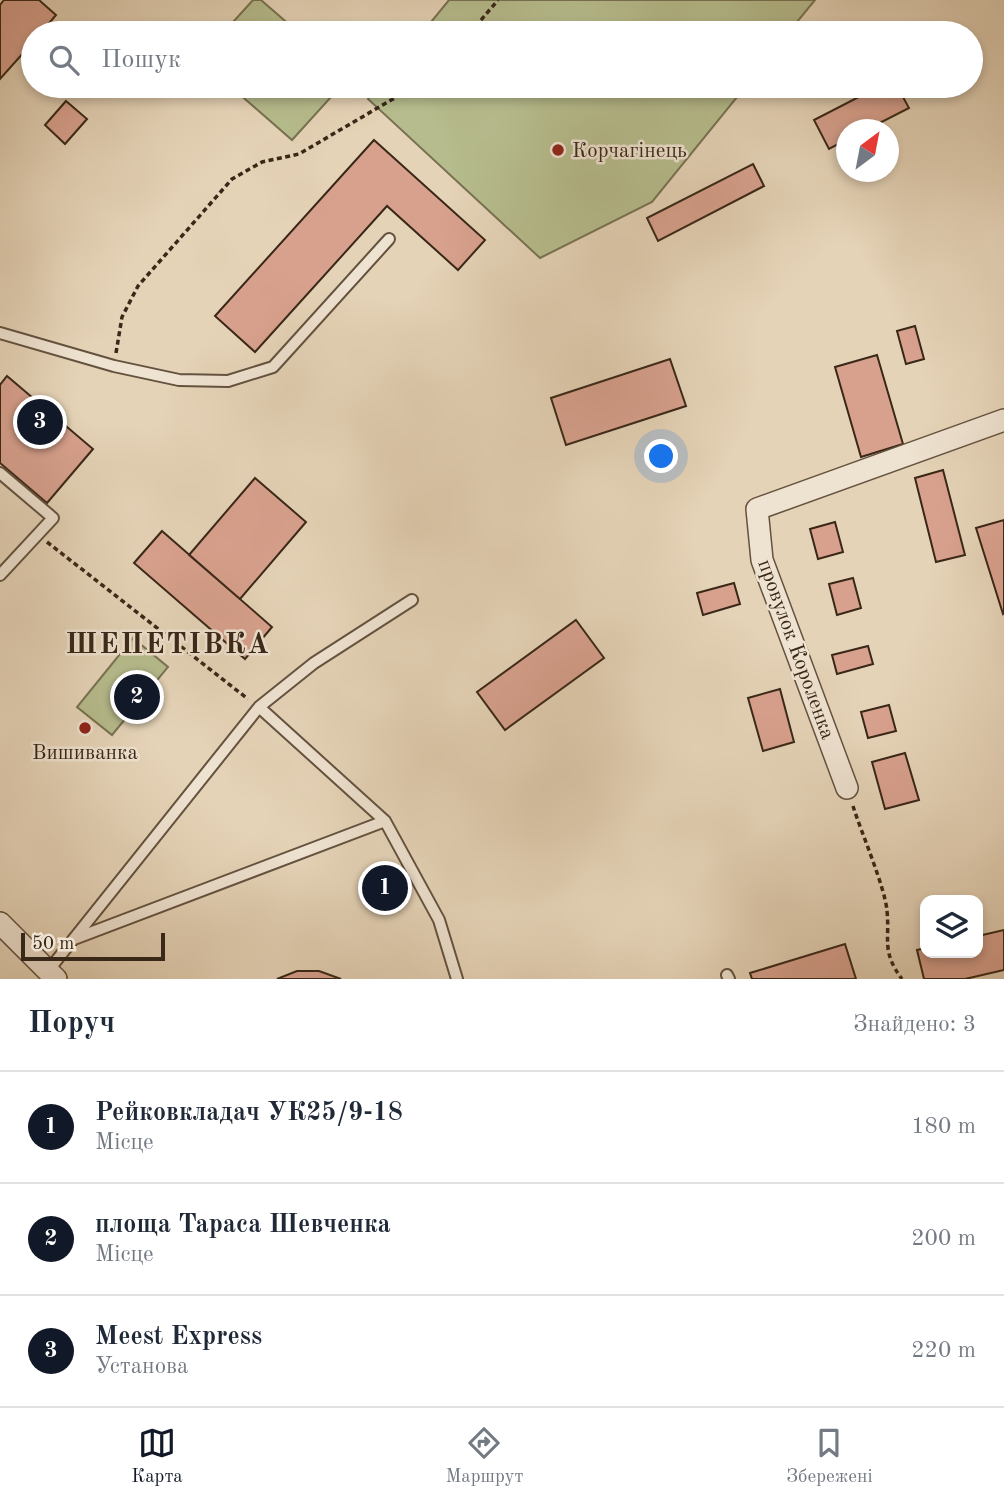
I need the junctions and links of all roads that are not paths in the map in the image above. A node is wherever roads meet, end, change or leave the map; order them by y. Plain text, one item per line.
1 (389, 239) dead end
2 (0, 333) edge
3 (1004, 420) edge
4 (0, 473) edge
5 (0, 575) edge
6 (412, 600) dead end
7 (259, 707) junction
8 (847, 788) road end
9 (386, 821) junction
10 (0, 923) edge
11 (73, 940) junction
12 (52, 975) edge
13 (457, 979) edge

1 - 2 lane
3 - 8 street, провулок Короленка
4 - 5 lane
6 - 7 lane
7 - 9 lane
7 - 11 lane
9 - 11 lane
9 - 13 lane
10 - 12 street
11 - 12 lane

